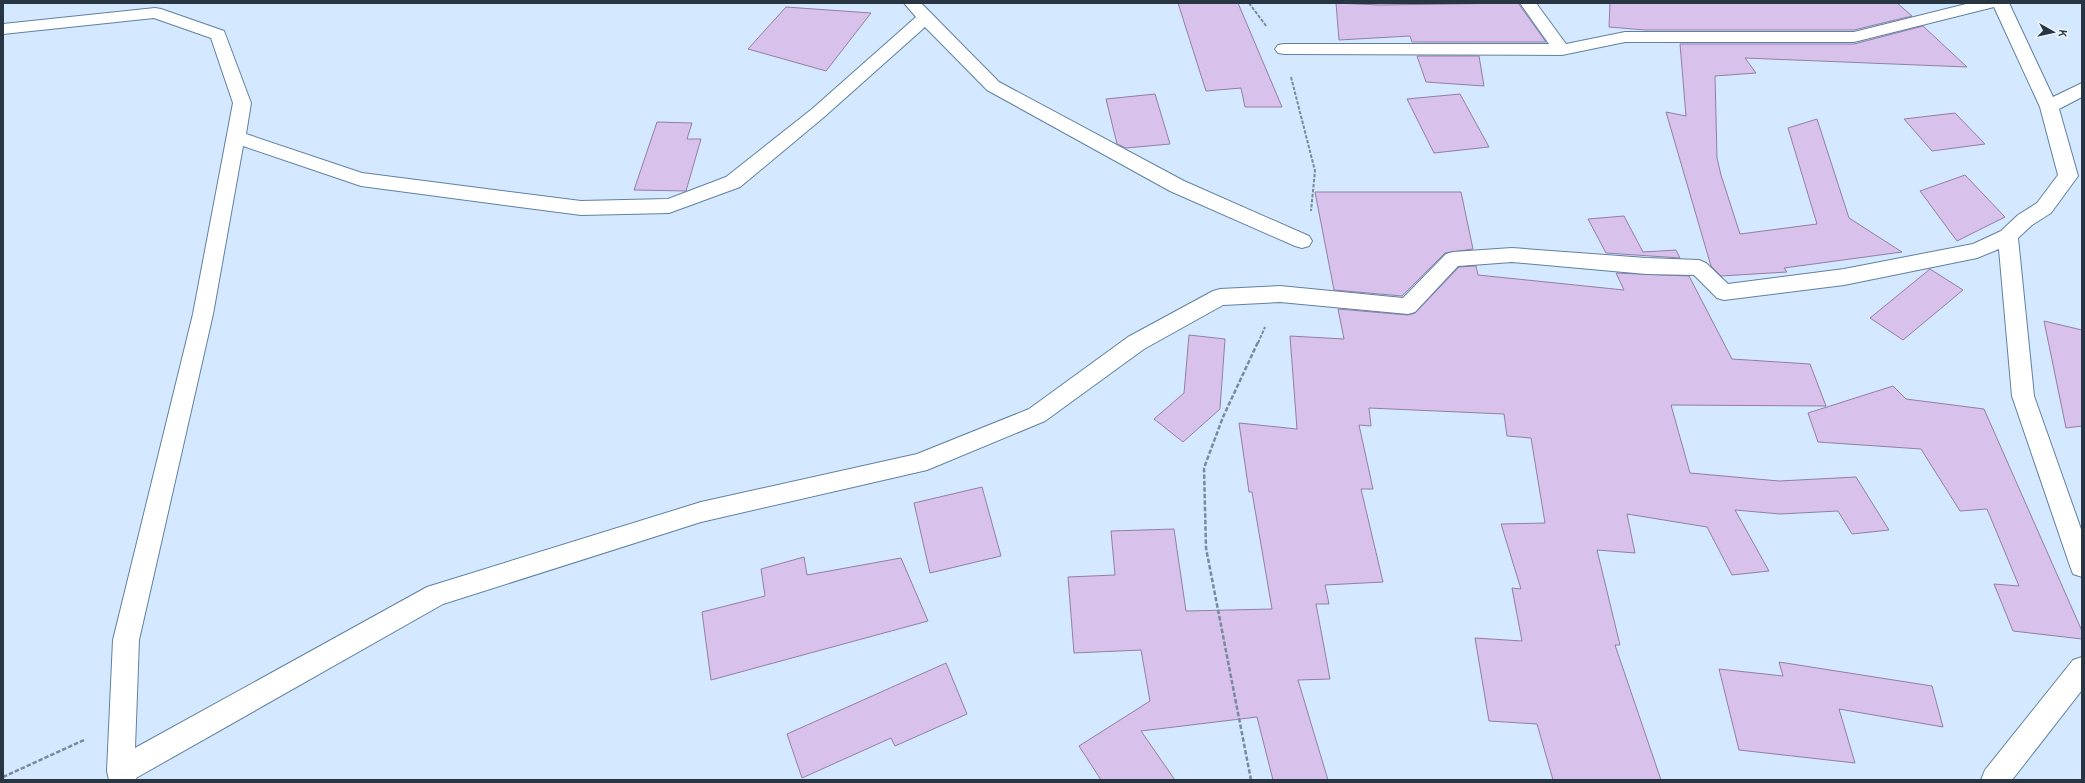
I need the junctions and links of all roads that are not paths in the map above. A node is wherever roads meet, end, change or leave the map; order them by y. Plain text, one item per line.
1 (912, 3) edge
2 (1528, 3) edge
3 (1990, 3) edge
4 (2001, 3) edge
5 (926, 17) junction
6 (3, 28) edge
7 (1284, 50) road end
8 (1562, 50) junction
9 (2082, 89) edge
10 (2049, 107) junction
11 (236, 137) junction
12 (2008, 236) junction
13 (1302, 241) road end
14 (2082, 566) edge
15 (2082, 669) edge
16 (122, 776) edge
17 (1995, 780) edge

1 - 5 street
2 - 8 street
3 - 8 street
4 - 10 street
5 - 11 street
5 - 13 street
6 - 11 street
7 - 8 street
9 - 10 street
10 - 12 street
11 - 16 street
12 - 14 street
12 - 16 street
15 - 17 street

